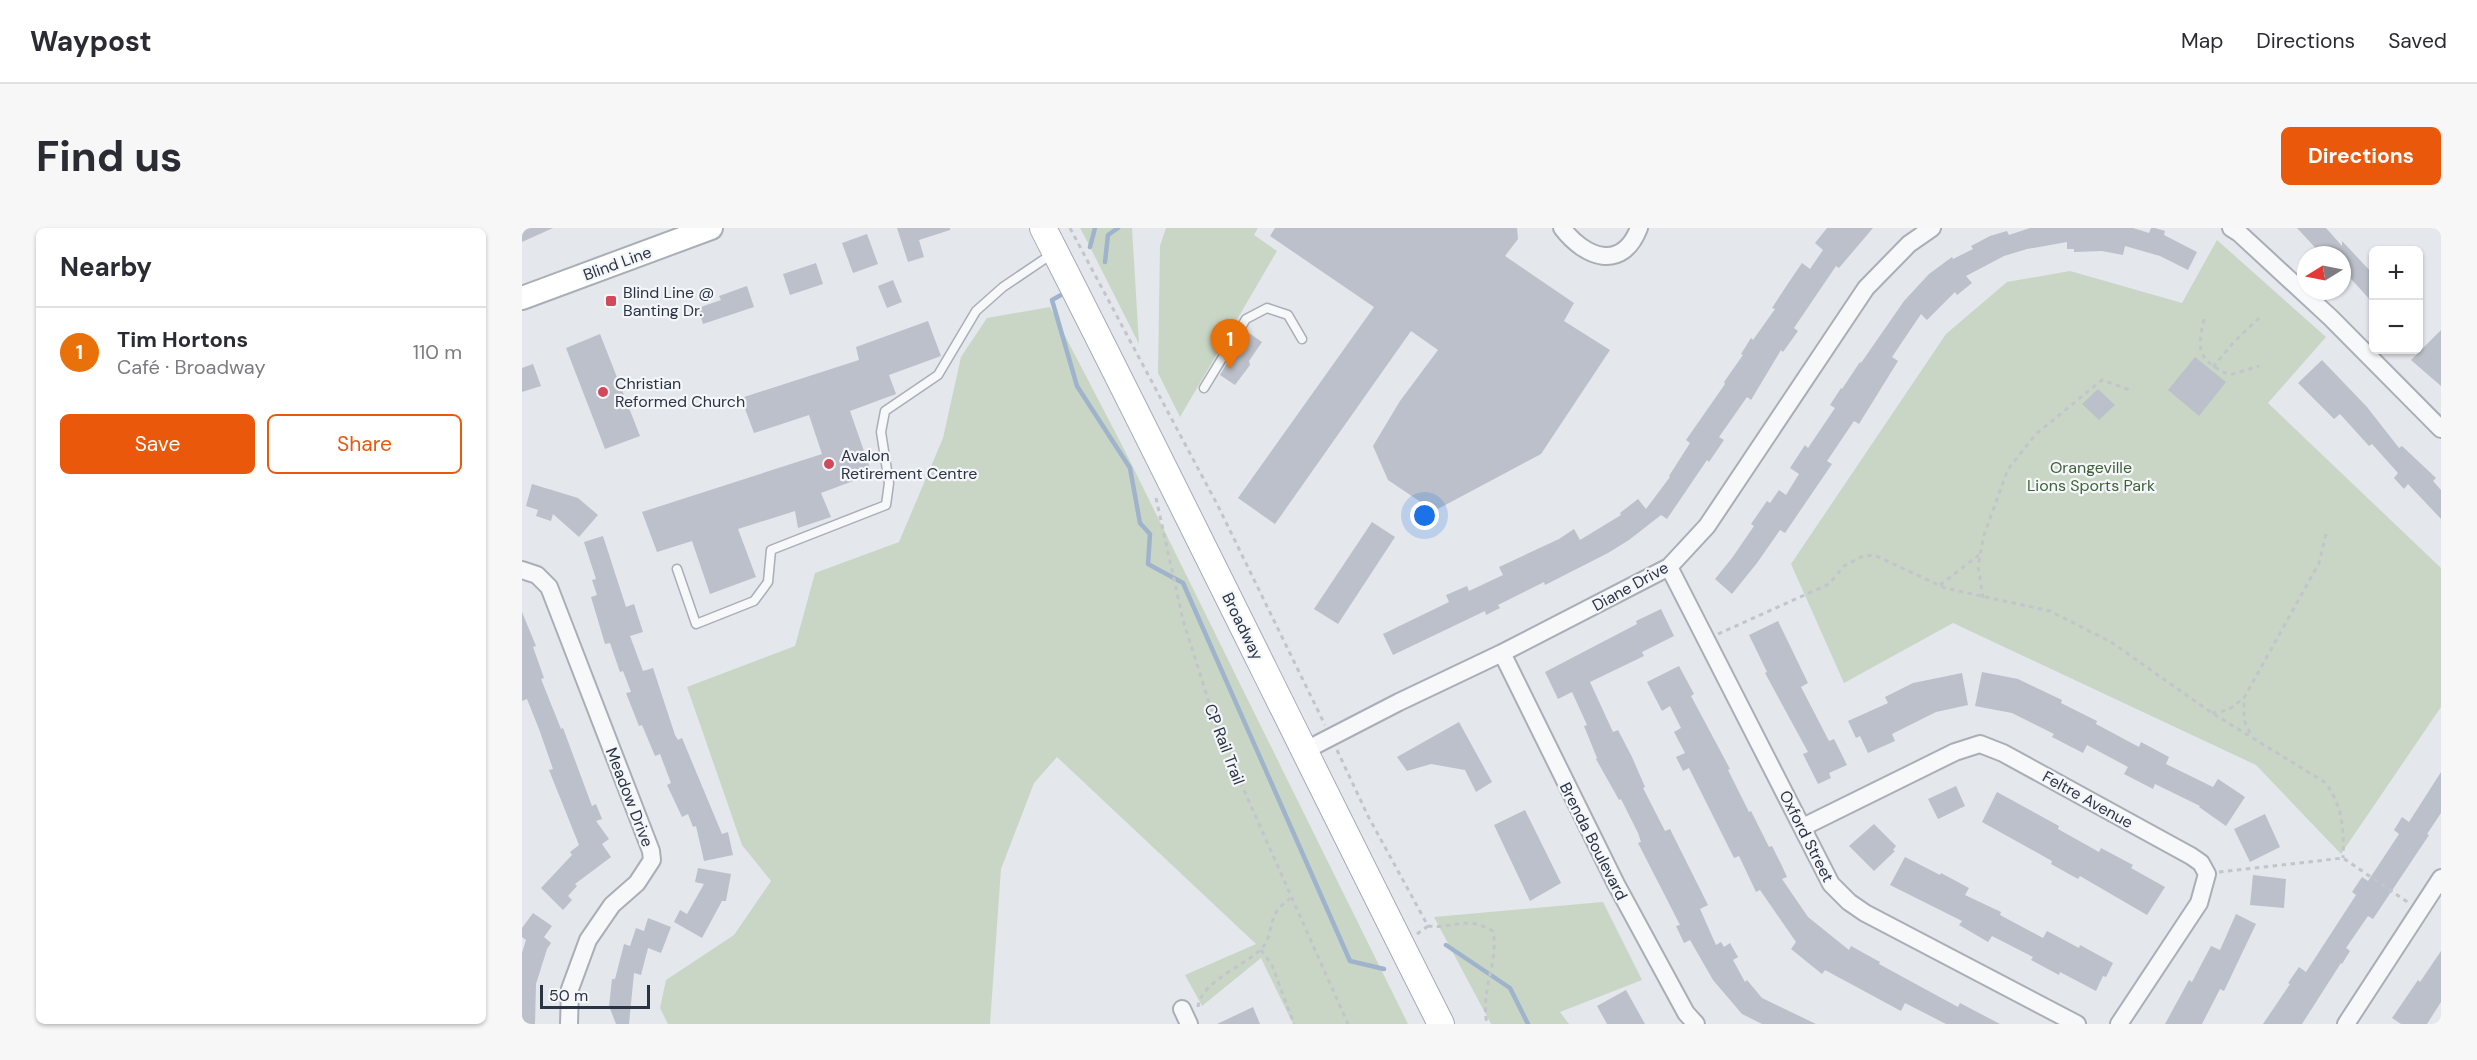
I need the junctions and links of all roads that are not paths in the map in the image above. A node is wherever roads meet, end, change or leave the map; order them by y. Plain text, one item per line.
1 (711, 228) edge
2 (1043, 228) edge
3 (1562, 228) edge
4 (1639, 228) edge
5 (1932, 228) edge
6 (2231, 228) edge
7 (1055, 252) junction
8 (522, 298) edge
9 (1302, 339) dead end
10 (1204, 388) dead end
11 (2441, 429) edge
12 (1669, 567) junction
13 (677, 569) dead end
14 (522, 570) edge
15 (1503, 653) junction
16 (1304, 751) junction
17 (1803, 827) junction
18 (2441, 878) edge
19 (569, 1024) edge
20 (1441, 1024) edge
21 (1696, 1024) edge
22 (2078, 1024) edge
23 (2120, 1024) edge
24 (2346, 1024) edge

1 - 8 street, Blind Line
2 - 7 main road, Broadway
3 - 4 street
5 - 12 street, Diane Drive
6 - 11 street
7 - 13 lane
7 - 16 main road, Broadway
9 - 10 lane
12 - 15 street, Diane Drive
12 - 17 street, Oxford Street
14 - 19 street, Meadow Drive
15 - 16 street, Diane Drive
15 - 21 street, Brenda Boulevard
16 - 20 main road, Broadway
17 - 22 street, Oxford Street
17 - 23 street, Feltre Avenue
18 - 24 street

